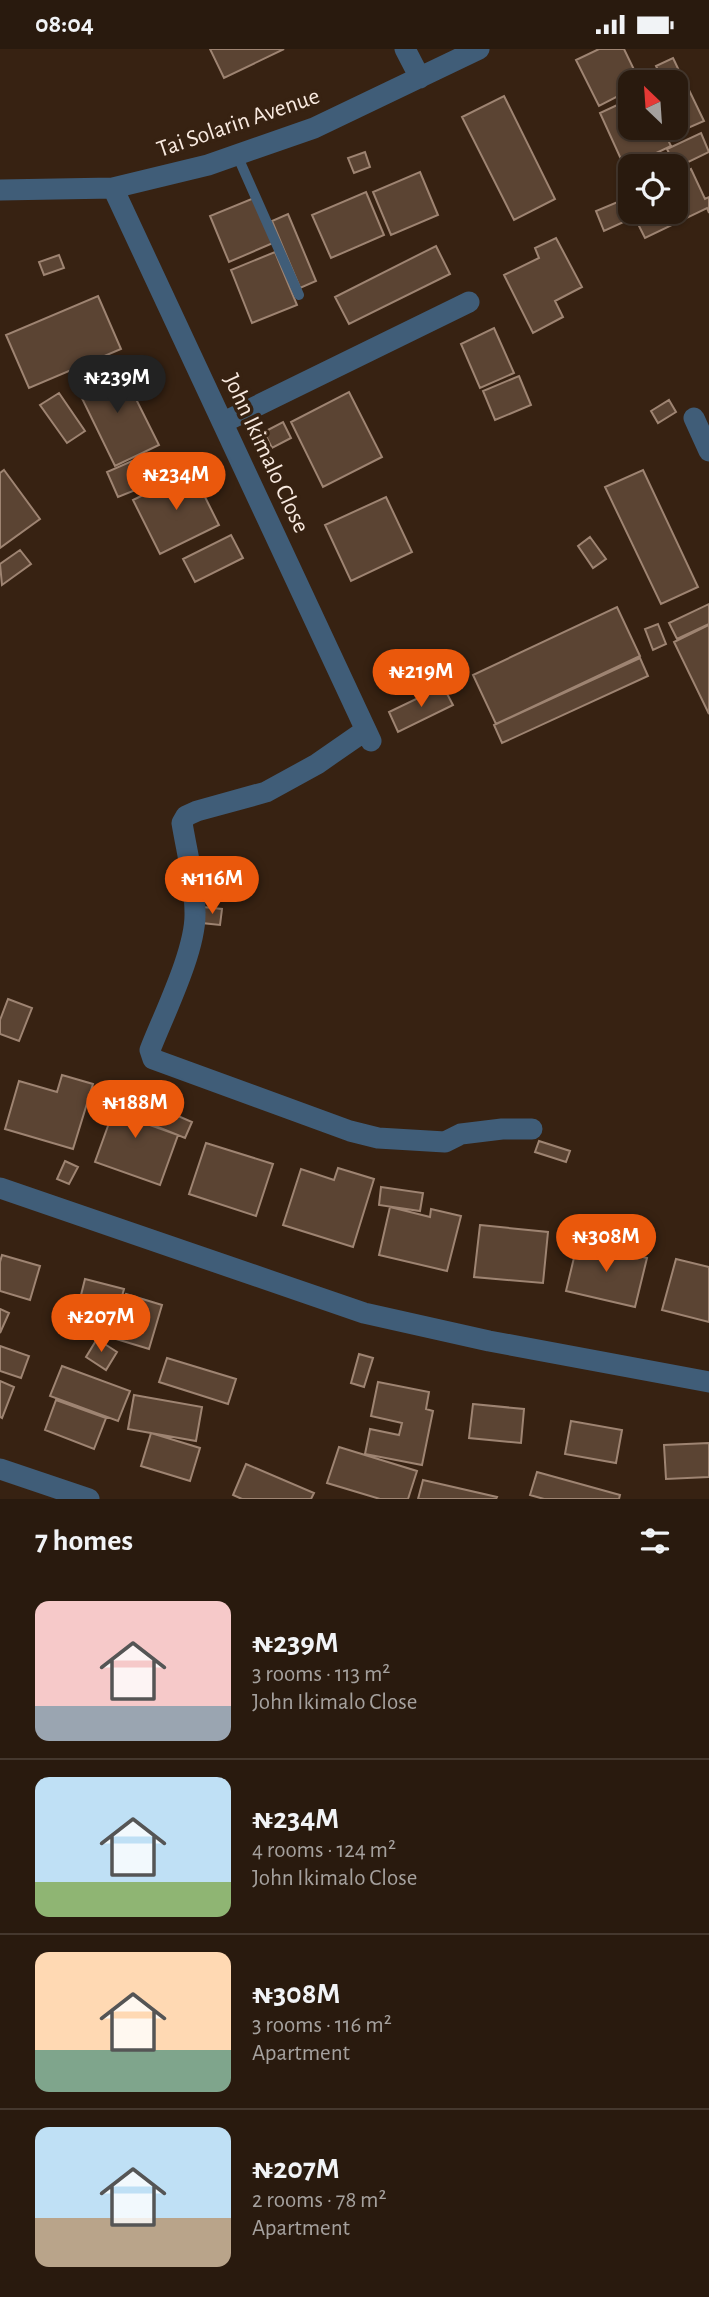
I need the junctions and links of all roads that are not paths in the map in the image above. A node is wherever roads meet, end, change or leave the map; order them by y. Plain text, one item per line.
1 (405, 49) edge
2 (479, 49) edge
3 (420, 78) junction
4 (237, 155) junction
5 (113, 188) junction
6 (0, 190) edge
7 (299, 295) dead end
8 (469, 302) dead end
9 (694, 418) dead end
10 (224, 422) junction
11 (709, 451) edge
12 (531, 1129) dead end
13 (0, 1188) edge
14 (709, 1382) edge
15 (0, 1468) edge
16 (36, 1491) edge
17 (89, 1499) edge

1 - 3 street
2 - 3 street, Tai Solarin Avenue
3 - 4 street, Tai Solarin Avenue
4 - 5 street, Tai Solarin Avenue
4 - 7 lane
5 - 6 street, Tai Solarin Avenue
5 - 10 street, John Ikimalo Close
8 - 10 street
9 - 11 street
10 - 12 street, John Ikimalo Close
13 - 14 street
15 - 16 street
16 - 17 street

